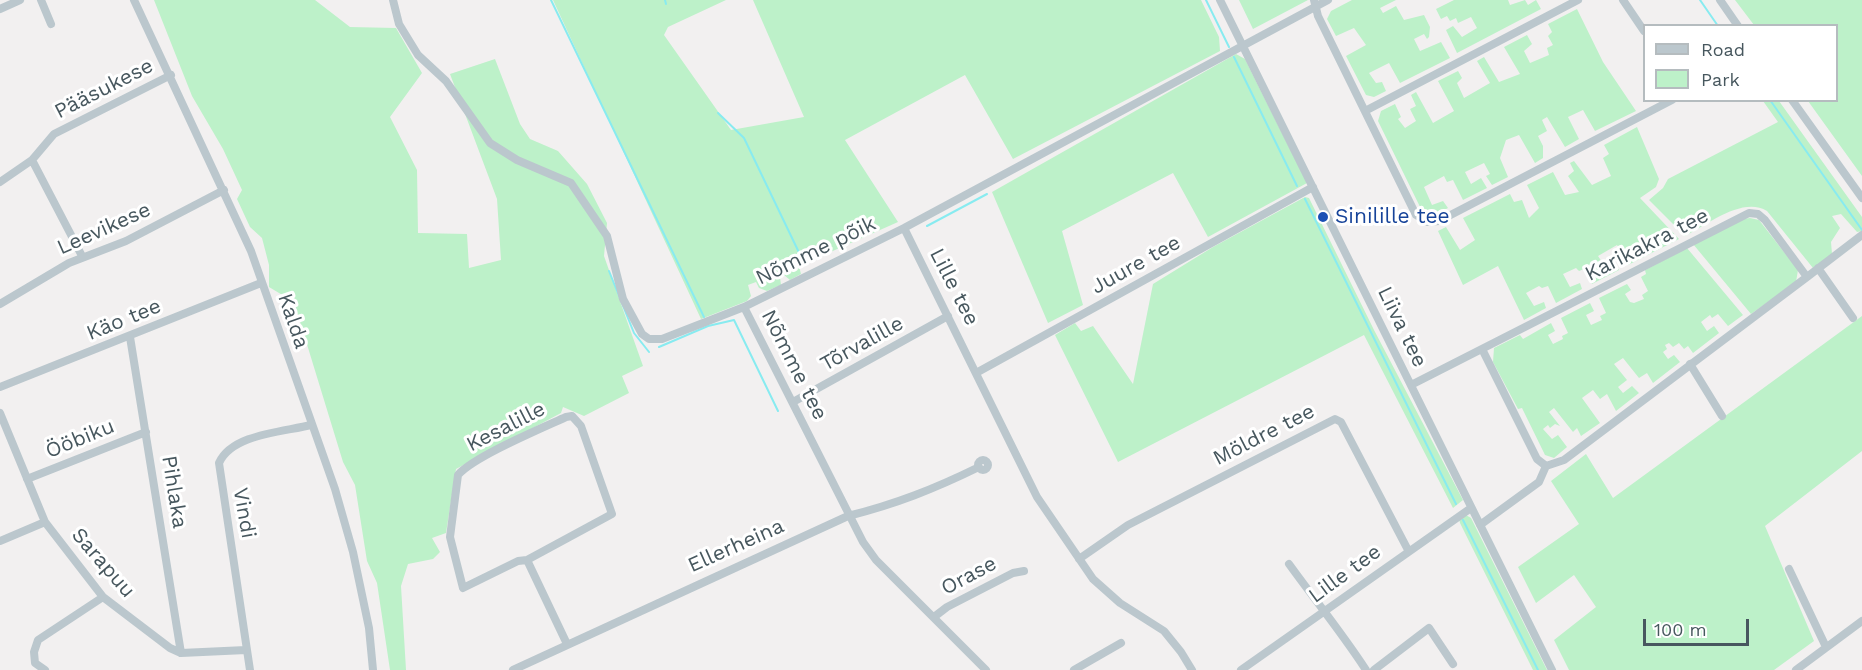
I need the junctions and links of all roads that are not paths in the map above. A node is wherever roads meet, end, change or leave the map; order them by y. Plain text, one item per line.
1 (20, 0) edge
2 (41, 0) edge
3 (134, 0) edge
4 (393, 0) edge
5 (1220, 0) edge
6 (1328, 0) edge
7 (1578, 0) edge
8 (1623, 0) edge
9 (1720, 0) edge
10 (1315, 3) edge
11 (0, 9) edge
12 (51, 24) dead end
13 (1737, 24) edge
14 (1643, 30) edge
15 (1243, 45) junction
16 (171, 75) junction
17 (1668, 102) edge
18 (1793, 102) edge
19 (1365, 111) junction
20 (32, 160) junction
21 (0, 182) edge
22 (1313, 187) junction
23 (224, 190) junction
24 (1862, 198) edge
25 (904, 228) junction
26 (1862, 235) edge
27 (82, 256) junction
28 (1818, 268) junction
29 (1807, 277) junction
30 (261, 283) junction
31 (0, 304) edge
32 (744, 307) junction
33 (948, 316) junction
34 (1853, 318) dead end
35 (130, 337) junction
36 (1483, 351) junction
37 (1690, 364) junction
38 (976, 373) junction
39 (1411, 385) junction
40 (0, 387) edge
41 (793, 402) junction
42 (0, 414) edge
43 (1722, 416) dead end
44 (311, 425) junction
45 (146, 432) junction
46 (3, 433) edge
47 (979, 466) dead end
48 (1546, 466) junction
49 (27, 479) junction
50 (1471, 508) junction
51 (848, 516) junction
52 (45, 522) junction
53 (1480, 525) junction
54 (0, 541) edge
55 (1408, 550) junction
56 (1079, 559) junction
57 (527, 560) junction
58 (1289, 564) dead end
59 (1789, 569) dead end
60 (1024, 571) dead end
61 (103, 597) junction
62 (1324, 611) junction
63 (934, 617) junction
64 (1862, 621) edge
65 (1121, 643) dead end
66 (567, 644) junction
67 (1826, 647) junction
68 (246, 650) junction
69 (181, 653) junction
70 (1453, 664) dead end
71 (45, 670) edge
72 (250, 670) edge
73 (373, 670) edge
74 (513, 670) edge
75 (986, 670) edge
76 (1074, 670) edge
77 (1192, 670) edge
78 (1241, 670) edge
79 (1366, 670) edge
80 (1374, 670) edge
81 (1552, 670) edge
82 (1796, 670) edge

1 - 11 street
2 - 12 street
3 - 16 street, Kalda
4 - 32 street, Nõmme tee
5 - 15 street, Liiva tee
6 - 10 street
7 - 19 street
8 - 14 street
9 - 13 street
10 - 15 street
10 - 19 street
15 - 22 street, Liiva tee
15 - 25 street
16 - 20 street, Pääsukese
16 - 23 street, Kalda
17 - 19 street
18 - 24 street
20 - 21 street, Pääsukese
20 - 27 street
22 - 38 street, Juure tee
22 - 39 street, Liiva tee
23 - 27 street, Leevikese
23 - 30 street, Kalda
25 - 32 street, Nõmme põik
25 - 33 street, Lille tee
26 - 28 street
27 - 31 street, Leevikese
28 - 29 street
28 - 34 street
29 - 36 street, Karikakra tee
29 - 37 street
30 - 35 street, Käo tee
30 - 44 street, Kalda
32 - 41 street, Nõmme tee
33 - 38 street, Lille tee
33 - 41 street, Tõrvalille
35 - 40 street, Käo tee
35 - 45 street, Pihlaka
36 - 39 street, Karikakra tee
36 - 48 street
37 - 43 street
37 - 48 street
38 - 56 street, Lille tee
39 - 50 street, Liiva tee
41 - 51 street, Nõmme tee
42 - 46 street, Sarapuu
44 - 68 street, Vindi
44 - 73 street, Kalda
45 - 49 street, Ööbiku
45 - 69 street, Pihlaka
46 - 49 street, Sarapuu
47 - 51 street, Ellerheina
48 - 53 street
49 - 52 street, Sarapuu
50 - 53 street, Liiva tee
50 - 55 street, Lille tee
51 - 63 street, Nõmme tee
51 - 66 street, Ellerheina
52 - 54 street
52 - 61 street, Sarapuu
53 - 81 street, Liiva tee
55 - 56 street, Möldre tee
55 - 62 street, Lille tee
56 - 77 street, Lille tee
57 - 57 street, Kesalille
57 - 66 street
58 - 62 street
59 - 67 street
60 - 63 street, Orase
61 - 69 street, Sarapuu
61 - 71 street
62 - 78 street, Lille tee
62 - 79 street
63 - 75 street, Nõmme tee
64 - 67 street
65 - 76 street
66 - 74 street, Ellerheina
67 - 82 street
68 - 69 street
68 - 72 street, Vindi
70 - 80 street

